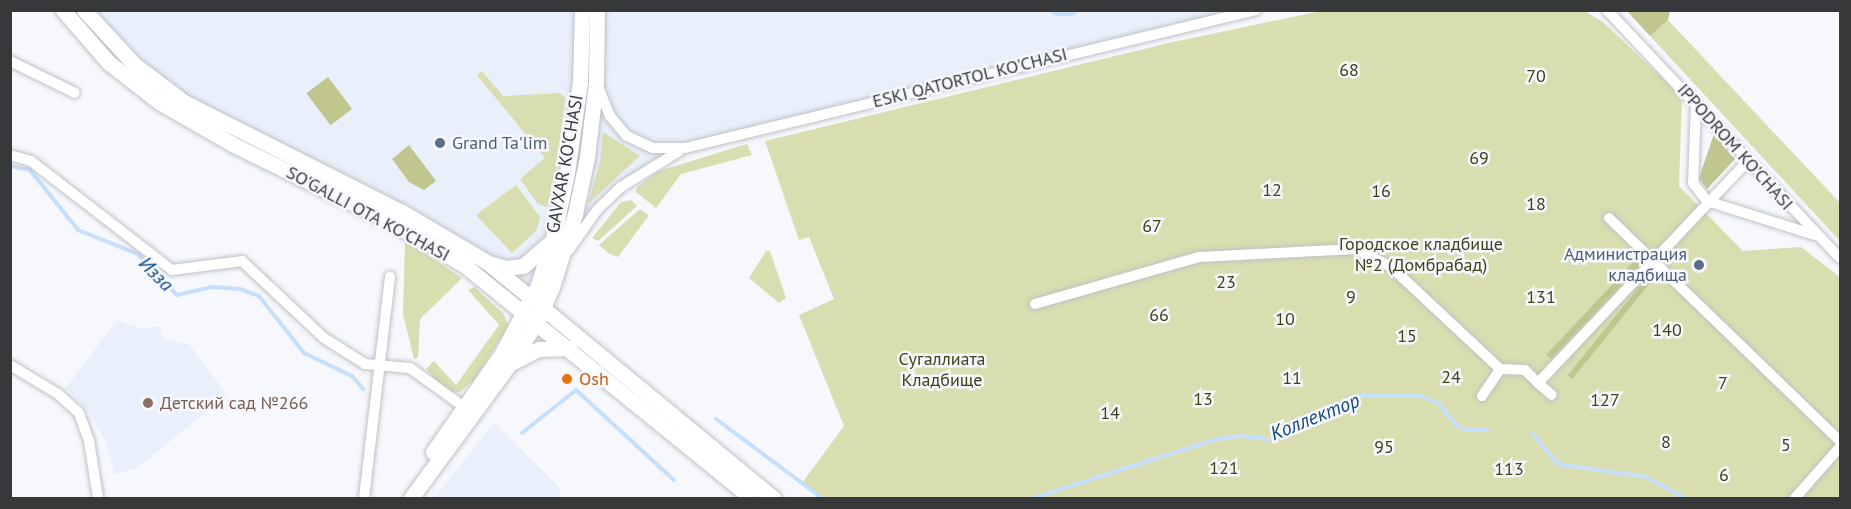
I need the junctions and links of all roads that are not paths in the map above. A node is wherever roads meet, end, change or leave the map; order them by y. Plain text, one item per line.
1 (63, 10) edge
2 (84, 10) edge
3 (582, 10) edge
4 (597, 10) edge
5 (1256, 10) edge
6 (1607, 10) edge
7 (1616, 10) edge
8 (1631, 34) junction
9 (10, 62) edge
10 (596, 81) junction
11 (75, 93) dead end
12 (1696, 104) junction
13 (685, 148) junction
14 (10, 155) edge
15 (1748, 161) junction
16 (1707, 201) junction
17 (1609, 218) dead end
18 (554, 234) junction
19 (1817, 236) junction
20 (1653, 258) junction
21 (1840, 258) edge
22 (487, 262) junction
23 (560, 263) junction
24 (390, 277) dead end
25 (538, 303) junction
26 (1035, 304) dead end
27 (531, 317) junction
28 (570, 348) junction
29 (10, 365) edge
30 (509, 365) junction
31 (378, 367) junction
32 (1500, 369) junction
33 (1538, 383) junction
34 (1552, 395) dead end
35 (1482, 396) dead end
36 (464, 407) junction
37 (1840, 441) edge
38 (1840, 447) edge
39 (98, 498) edge
40 (364, 498) edge
41 (400, 498) edge
42 (411, 498) edge
43 (752, 498) edge
44 (773, 498) edge
45 (1795, 498) edge

1 - 27 main road, SO'GALLI OTA KO'CHASI
2 - 22 main road, SO'GALLI OTA KO'CHASI
3 - 18 main road, GAVXAR KO'CHASI
4 - 10 main road, GAVXAR KO'CHASI
5 - 13 street, ESKI QATORTOL KO'CHASI
6 - 8 street, IPPODROM KO'CHASI
7 - 8 street, IPPODROM KO'CHASI
8 - 12 street, IPPODROM KO'CHASI
9 - 11 street
10 - 13 street, ESKI QATORTOL KO'CHASI
10 - 23 main road, GAVXAR KO'CHASI
12 - 15 street, IPPODROM KO'CHASI
12 - 16 street
13 - 23 street, ESKI QATORTOL KO'CHASI
14 - 31 street
15 - 16 street
15 - 19 street, IPPODROM KO'CHASI
16 - 19 street
16 - 20 street
17 - 20 street
18 - 22 main road
18 - 25 main road, GAVXAR KO'CHASI
19 - 21 street, IPPODROM KO'CHASI
20 - 33 street
20 - 37 street
22 - 25 main road, SO'GALLI OTA KO'CHASI
23 - 25 main road, GAVXAR KO'CHASI
24 - 31 street
25 - 27 main road, GAVXAR KO'CHASI
25 - 44 main road, SO'GALLI OTA KO'CHASI
26 - 32 street
27 - 28 main road, SO'GALLI OTA KO'CHASI
27 - 30 main road
27 - 36 main road
28 - 30 main road
28 - 43 main road, SO'GALLI OTA KO'CHASI
29 - 39 street
30 - 42 main road
31 - 36 street
31 - 40 street
32 - 33 street
32 - 35 street
33 - 34 street
36 - 41 main road
38 - 45 street

